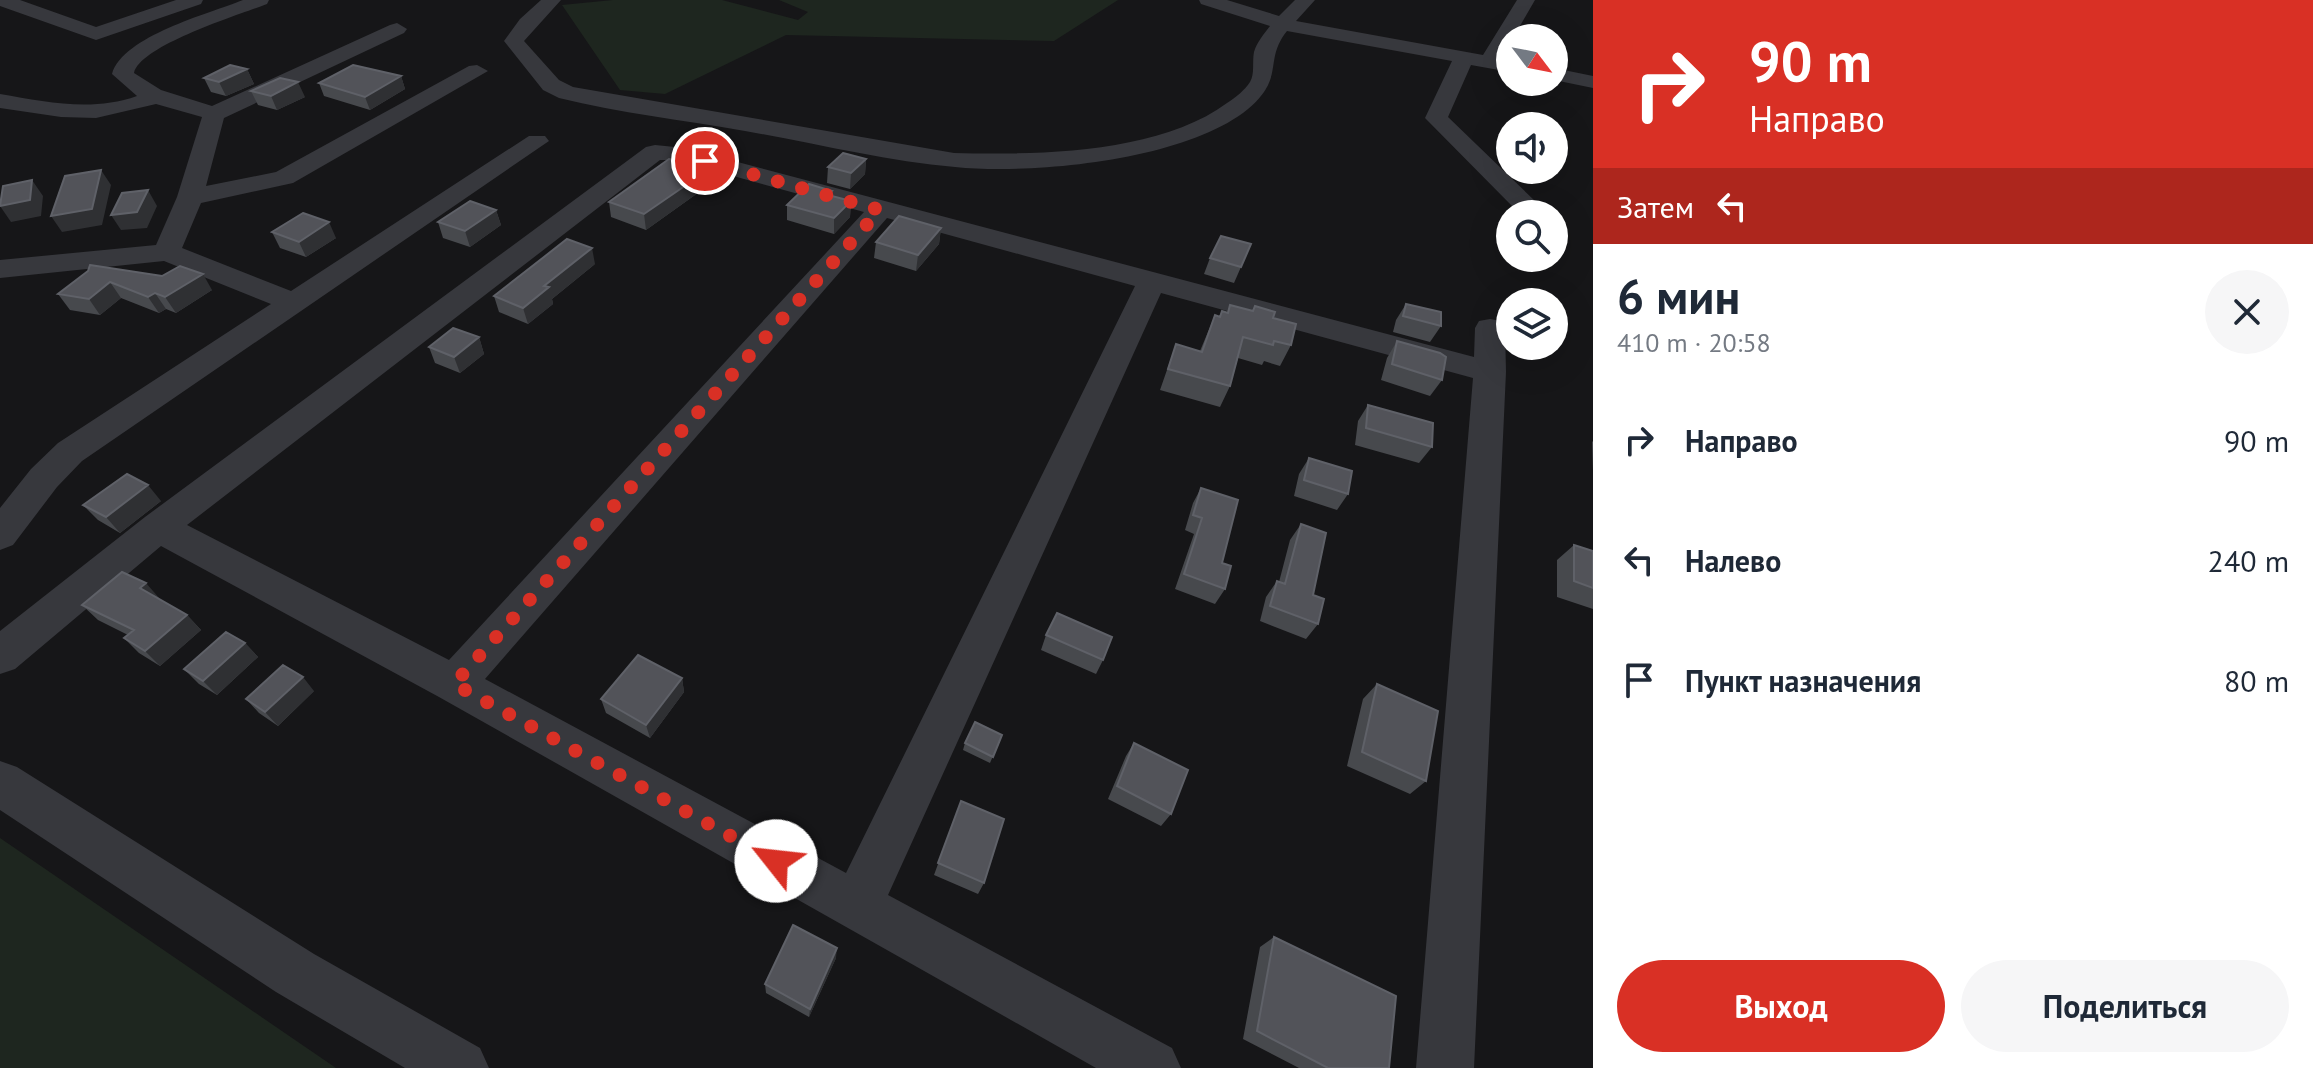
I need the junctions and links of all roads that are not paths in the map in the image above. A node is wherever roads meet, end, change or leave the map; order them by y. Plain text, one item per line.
1 (2, 0) edge
2 (194, 0) edge
3 (260, 0) edge
4 (552, 0) edge
5 (1208, 0) edge
6 (1306, 0) edge
7 (1526, 0) edge
8 (1283, 24) junction
9 (397, 29) dead end
10 (1464, 57) junction
11 (1489, 62) junction
12 (1496, 63) edge
13 (477, 71) dead end
14 (1568, 77) edge
15 (1593, 82) edge
16 (156, 96) junction
17 (0, 101) edge
18 (214, 114) junction
19 (537, 141) dead end
20 (190, 197) junction
21 (1521, 200) edge
22 (880, 210) junction
23 (167, 252) junction
24 (0, 269) edge
25 (1151, 282) junction
26 (293, 302) junction
27 (1490, 328) dead end
28 (1490, 372) junction
29 (13, 494) edge
30 (158, 527) junction
31 (0, 535) edge
32 (0, 656) edge
33 (454, 684) junction
34 (0, 783) edge
35 (857, 905) junction
36 (460, 1068) edge
37 (1152, 1068) edge
38 (1445, 1068) edge

1 - 2 street
3 - 16 street
4 - 8 street
5 - 8 street
6 - 8 street
7 - 11 street
8 - 10 street
9 - 18 street
10 - 11 street
10 - 21 street
11 - 12 street
13 - 20 street
14 - 15 street
16 - 17 street
16 - 18 street
18 - 20 street
19 - 26 street
20 - 23 street
22 - 25 street
22 - 30 street
22 - 33 street
23 - 24 street
23 - 26 street
25 - 28 street
25 - 35 street
26 - 29 street
27 - 28 street
28 - 38 street
29 - 31 street
30 - 32 street
30 - 33 street
33 - 35 street
34 - 36 street
35 - 37 street

